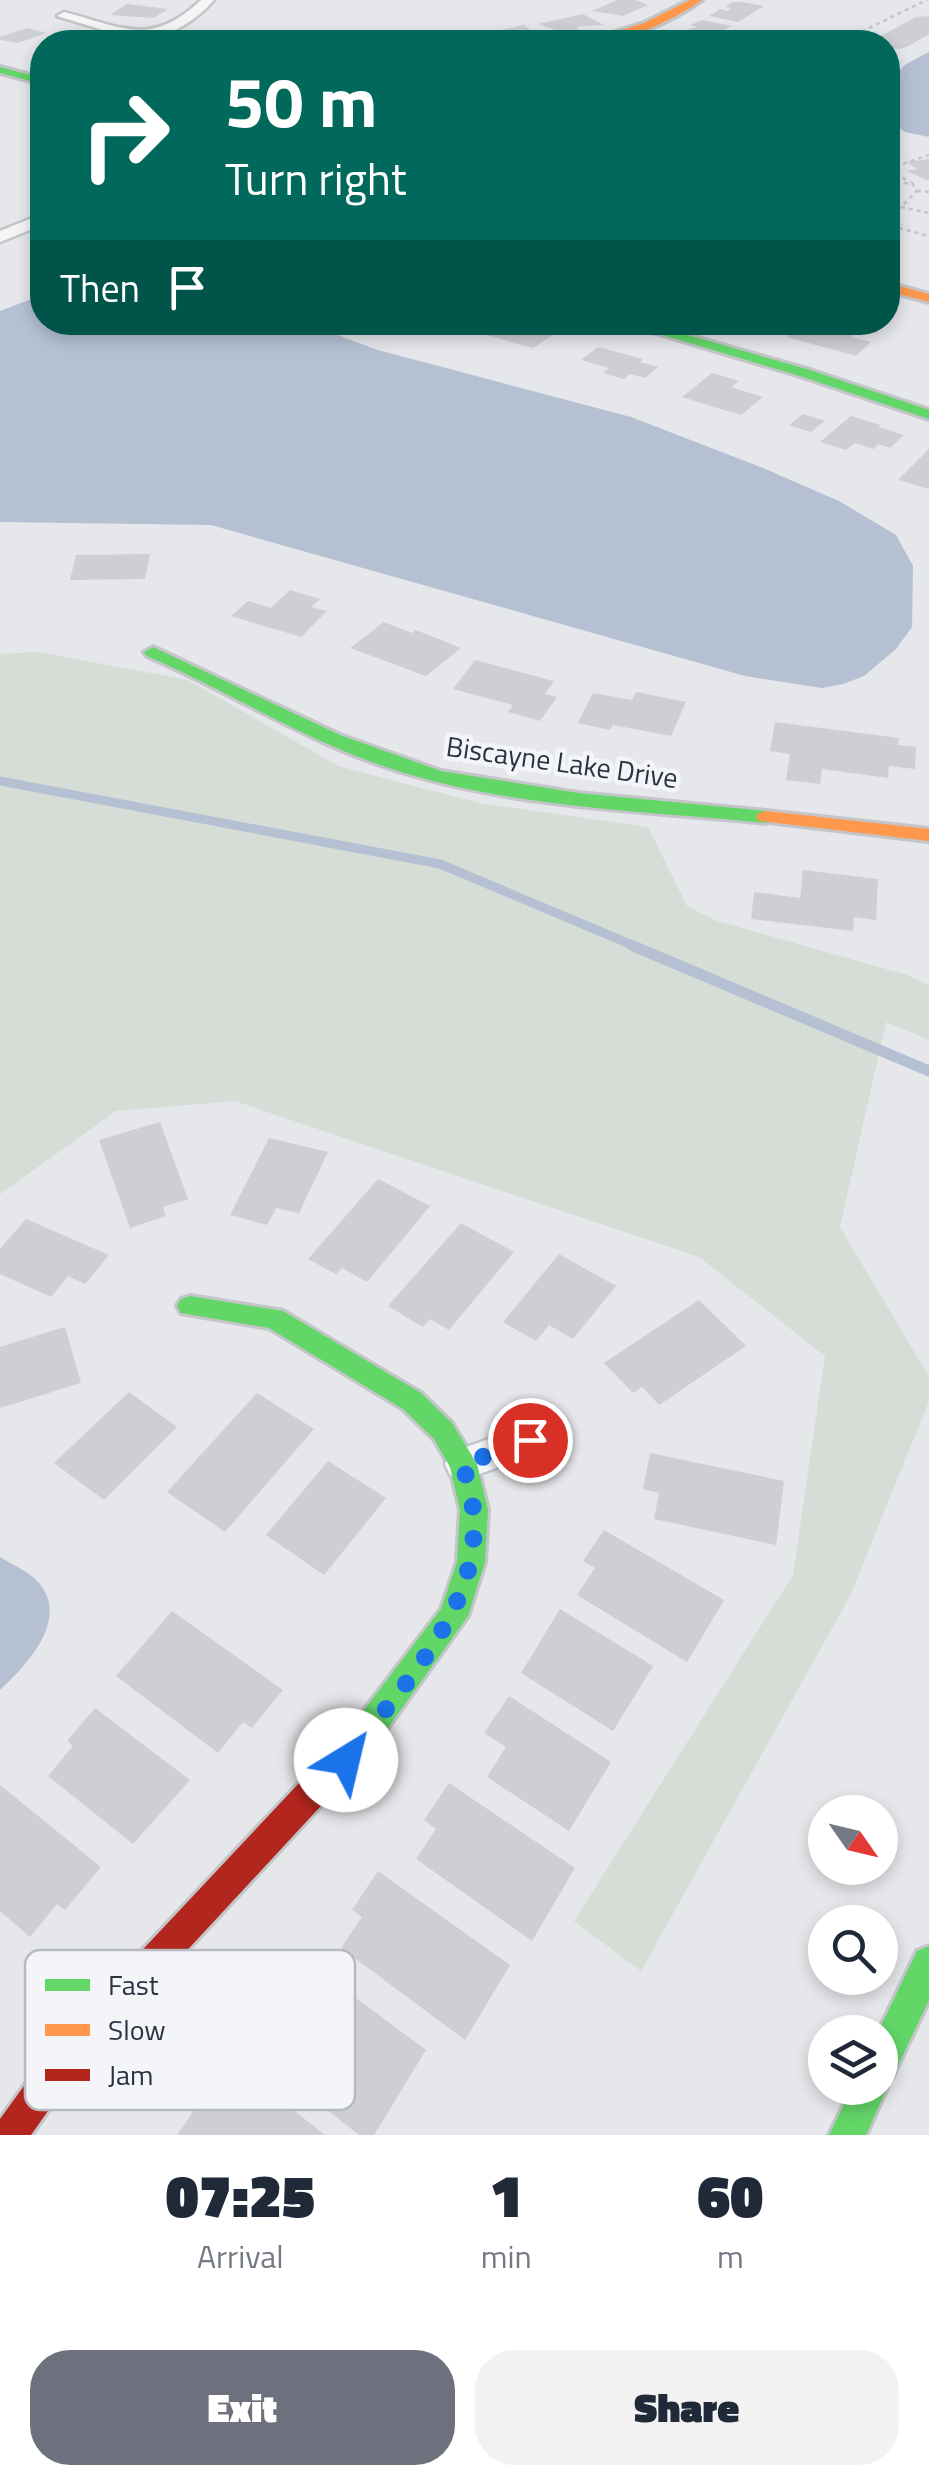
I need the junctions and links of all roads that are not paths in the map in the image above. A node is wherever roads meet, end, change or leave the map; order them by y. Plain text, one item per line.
1 (208, 0) edge
2 (698, 0) edge
3 (64, 16) dead end
4 (107, 30) edge
5 (162, 30) edge
6 (631, 30) edge
7 (0, 70) edge
8 (30, 76) edge
9 (30, 224) edge
10 (0, 238) edge
11 (900, 291) edge
12 (929, 298) edge
13 (670, 335) edge
14 (929, 416) edge
15 (153, 652) dead end
16 (929, 836) edge
17 (190, 1306) dead end
18 (530, 1440) dead end
19 (463, 1464) junction
20 (167, 1950) edge
21 (929, 1964) edge
22 (898, 2029) edge
23 (862, 2105) edge
24 (28, 2110) edge
25 (10, 2135) edge
26 (847, 2135) edge

1 - 5 street
2 - 6 main road
3 - 4 street
7 - 8 main road
9 - 10 street
11 - 12 main road
13 - 14 main road
15 - 16 main road, Biscayne Lake Drive
17 - 19 main road
18 - 19 street
19 - 20 main road
21 - 22 main road
23 - 26 main road
24 - 25 main road

